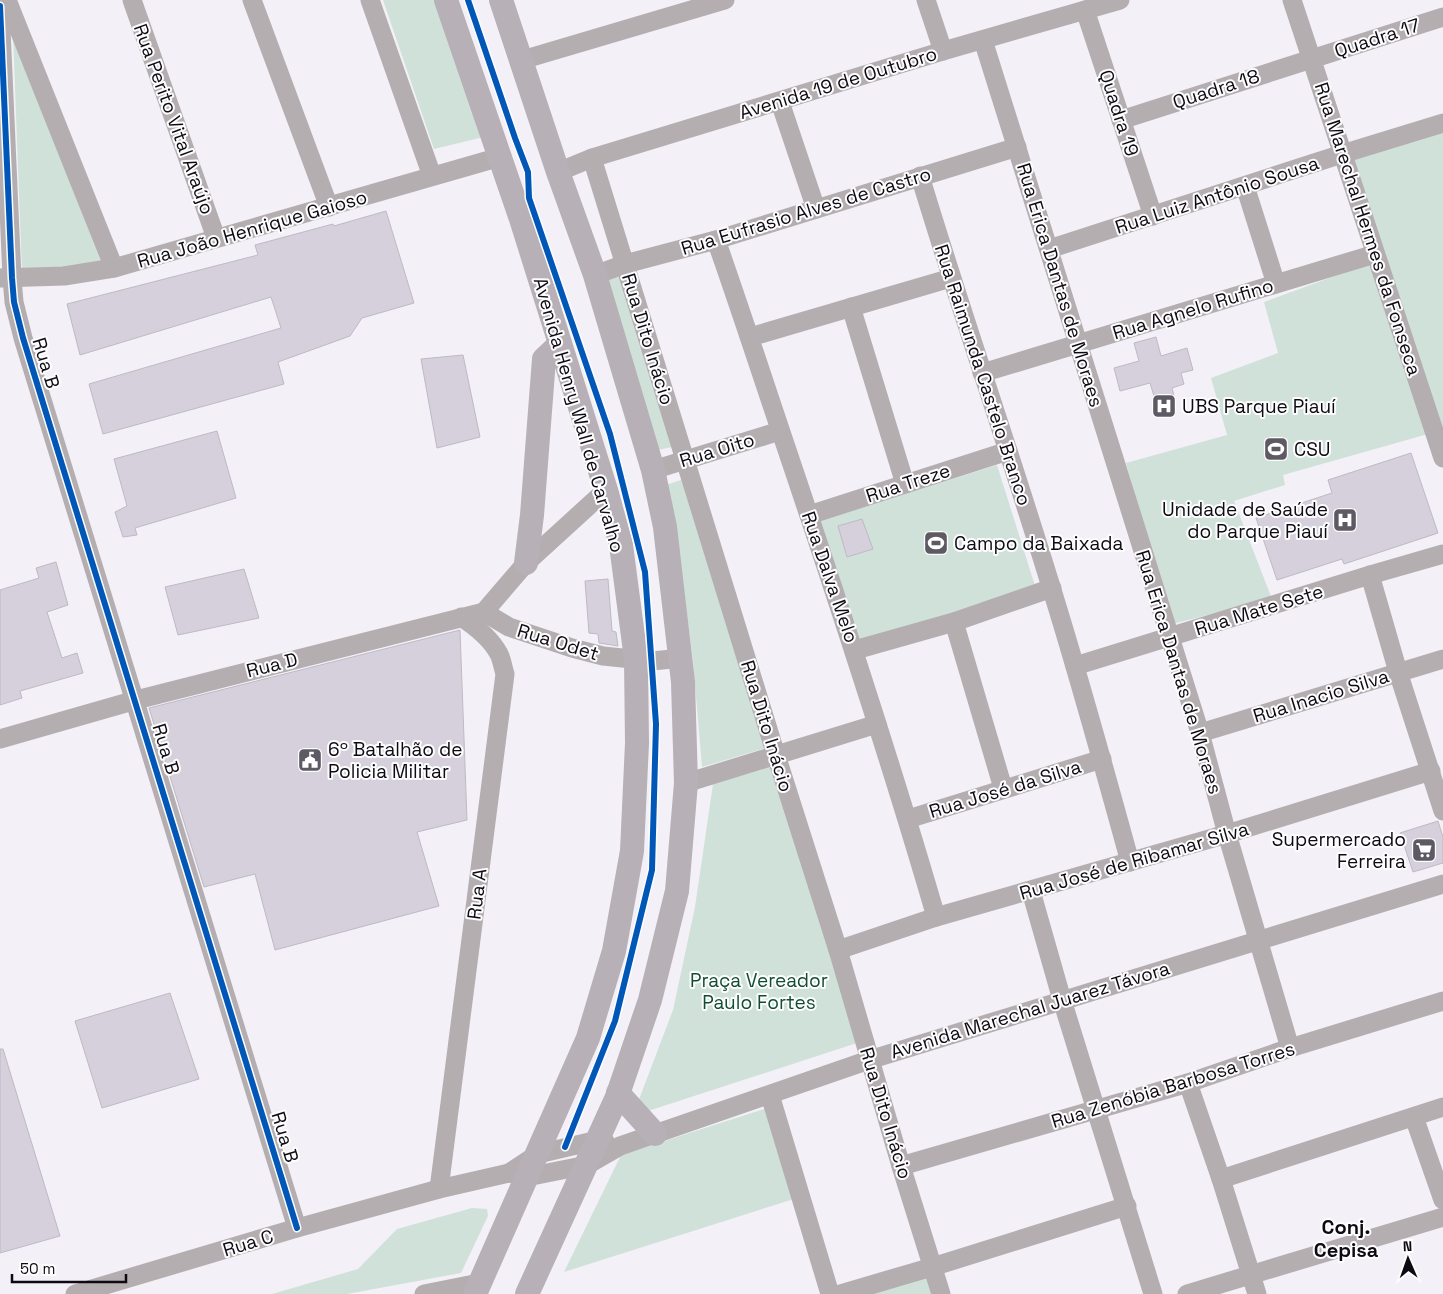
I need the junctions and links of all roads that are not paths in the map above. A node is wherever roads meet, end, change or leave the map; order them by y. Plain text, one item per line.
1 (7, 0) edge
2 (132, 0) edge
3 (252, 0) edge
4 (370, 0) edge
5 (446, 0) edge
6 (501, 0) edge
7 (725, 0) edge
8 (926, 0) edge
9 (1120, 0) edge
10 (1292, 0) edge
11 (0, 6) edge
12 (1085, 10) junction
13 (1443, 17) edge
14 (983, 40) junction
15 (943, 51) junction
16 (1312, 59) junction
17 (522, 60) junction
18 (780, 102) junction
19 (1121, 120) junction
20 (1443, 123) edge
21 (1017, 147) junction
22 (1342, 154) junction
23 (500, 157) junction
24 (592, 158) junction
25 (558, 172) junction
26 (432, 176) junction
27 (920, 176) junction
28 (1245, 186) junction
29 (329, 207) junction
30 (816, 209) junction
31 (1153, 216) junction
32 (216, 238) junction
33 (716, 240) junction
34 (1049, 249) junction
35 (1375, 254) junction
36 (625, 264) junction
37 (114, 268) junction
38 (595, 275) junction
39 (6, 278) edge
40 (951, 278) junction
41 (1276, 284) junction
42 (851, 307) junction
43 (750, 337) junction
44 (560, 344) junction
45 (1078, 344) junction
46 (982, 373) junction
47 (780, 431) junction
48 (1008, 451) junction
49 (1443, 458) edge
50 (684, 460) junction
51 (653, 470) junction
52 (905, 484) junction
53 (606, 490) junction
54 (809, 515) junction
55 (1443, 554) edge
56 (526, 563) junction
57 (1370, 575) junction
58 (1052, 588) junction
59 (484, 612) junction
60 (461, 617) junction
61 (954, 622) junction
62 (1170, 638) junction
63 (854, 650) junction
64 (679, 656) junction
65 (636, 659) junction
66 (1443, 659) edge
67 (1075, 666) junction
68 (1398, 672) junction
69 (136, 700) junction
70 (877, 724) junction
71 (1200, 733) junction
72 (0, 739) edge
73 (776, 755) junction
74 (1102, 759) junction
75 (1430, 772) junction
76 (686, 783) junction
77 (1004, 788) junction
78 (1443, 811) edge
79 (908, 819) junction
80 (1227, 834) junction
81 (1130, 862) junction
82 (1443, 884) edge
83 (1031, 891) junction
84 (936, 917) junction
85 (1258, 941) junction
86 (838, 950) junction
87 (1062, 1000) junction
88 (1443, 1002) edge
89 (1290, 1048) junction
90 (869, 1060) junction
91 (1188, 1083) junction
92 (618, 1093) junction
93 (770, 1095) junction
94 (1443, 1107) edge
95 (1097, 1110) junction
96 (1414, 1117) junction
97 (655, 1134) junction
98 (609, 1143) junction
99 (538, 1154) junction
100 (587, 1166) junction
101 (901, 1166) junction
102 (518, 1175) junction
103 (1221, 1179) junction
104 (439, 1189) junction
105 (1443, 1200) edge
106 (1127, 1206) junction
107 (1443, 1217) edge
108 (297, 1228) junction
109 (932, 1268) junction
110 (1250, 1275) junction
111 (477, 1289) edge
112 (96, 1291) edge
113 (75, 1294) edge
114 (424, 1294) edge
115 (528, 1294) edge
116 (830, 1294) edge
117 (840, 1294) edge
118 (942, 1294) edge
119 (1153, 1294) edge
120 (1187, 1294) edge
121 (1257, 1294) edge

1 - 37 street
2 - 32 street, Rua Perito Vital Araújo
3 - 29 street
4 - 26 street
5 - 23 main road, Avenida Henry Wall de Carvalho
6 - 17 main road
7 - 17 street
8 - 15 street
9 - 12 street, Avenida 19 de Outubro
10 - 16 street, Rua Marechal Hermes da Fonseca
11 - 39 street, Rua B
12 - 14 street, Avenida 19 de Outubro
12 - 19 street, Quadra 19
13 - 16 street, Quadra 17
14 - 15 street, Avenida 19 de Outubro
14 - 21 street, Rua Erica Dantas de Moraes
15 - 18 street, Avenida 19 de Outubro
16 - 19 street, Quadra 18
16 - 22 street, Rua Marechal Hermes da Fonseca
17 - 25 main road
18 - 24 street, Avenida 19 de Outubro
18 - 30 street
19 - 31 street, Quadra 19
20 - 22 street, Rua Luiz Antônio Sousa
21 - 27 street, Rua Eufrasio Alves de Castro
21 - 34 street, Rua Erica Dantas de Moraes
22 - 28 street, Rua Luiz Antônio Sousa
22 - 35 street, Rua Marechal Hermes da Fonseca
23 - 26 street, Rua João Henrique Gaioso
23 - 44 main road, Avenida Henry Wall de Carvalho
24 - 25 street, Avenida 19 de Outubro
24 - 36 street, Rua Dito Inácio
25 - 38 main road
26 - 29 street, Rua João Henrique Gaioso
27 - 30 street, Rua Eufrasio Alves de Castro
27 - 40 street, Rua Raimunda Castelo Branco
28 - 31 street, Rua Luiz Antônio Sousa
28 - 41 street
29 - 32 street, Rua João Henrique Gaioso
30 - 33 street, Rua Eufrasio Alves de Castro
31 - 34 street, Rua Luiz Antônio Sousa
32 - 37 street, Rua João Henrique Gaioso
33 - 36 street, Rua Eufrasio Alves de Castro
33 - 43 street, Rua Dalva Melo
34 - 45 street, Rua Erica Dantas de Moraes
35 - 41 street, Rua Agnelo Rufino
35 - 49 street, Rua Marechal Hermes da Fonseca
36 - 38 street, Rua Eufrasio Alves de Castro
36 - 50 street, Rua Dito Inácio
37 - 39 street, Rua João Henrique Gaioso
38 - 51 main road
39 - 69 street, Rua B
40 - 42 street
40 - 46 street, Rua Raimunda Castelo Branco
41 - 45 street, Rua Agnelo Rufino
42 - 43 street
42 - 52 street
43 - 47 street, Rua Dalva Melo
44 - 53 main road, Avenida Henry Wall de Carvalho
44 - 56 main road
45 - 46 street, Rua Agnelo Rufino
45 - 62 street, Rua Erica Dantas de Moraes
46 - 48 street, Rua Raimunda Castelo Branco
47 - 50 street, Rua Oito
47 - 54 street, Rua Dalva Melo
48 - 52 street, Rua Treze
48 - 58 street, Rua Raimunda Castelo Branco
50 - 51 street, Rua Oito
50 - 73 street, Rua Dito Inácio
51 - 64 main road
52 - 54 street, Rua Treze
53 - 56 street
53 - 65 main road, Avenida Henry Wall de Carvalho
54 - 63 street, Rua Dalva Melo
55 - 57 street, Rua Mate Sete
56 - 59 street
57 - 62 street, Rua Mate Sete
57 - 68 street
58 - 61 street
58 - 67 street, Rua Raimunda Castelo Branco
59 - 60 street, Rua D
59 - 65 street, Rua Odet
60 - 69 street, Rua D
60 - 104 street, Rua A
61 - 63 street
61 - 77 street
62 - 67 street, Rua Mate Sete
62 - 71 street, Rua Erica Dantas de Moraes
63 - 70 street, Rua Dalva Melo
64 - 65 street, Rua Odet
64 - 76 main road
65 - 99 main road, Avenida Henry Wall de Carvalho
66 - 68 street, Rua Inacio Silva
67 - 74 street, Rua Raimunda Castelo Branco
68 - 71 street, Rua Inacio Silva
68 - 75 street
69 - 72 street, Rua D
69 - 108 street, Rua B
70 - 73 street
70 - 79 street, Rua Dalva Melo
71 - 80 street, Rua Erica Dantas de Moraes
73 - 76 street
73 - 86 street, Rua Dito Inácio
74 - 77 street, Rua José da Silva
74 - 81 street, Rua Raimunda Castelo Branco
75 - 78 street
75 - 80 street, Rua José de Ribamar Silva
76 - 92 main road
77 - 79 street, Rua José da Silva
79 - 84 street, Rua Dalva Melo
80 - 81 street, Rua José de Ribamar Silva
80 - 85 street, Rua Erica Dantas de Moraes
81 - 83 street, Rua José de Ribamar Silva
82 - 85 street, Avenida Marechal Juarez Távora
83 - 84 street, Rua José de Ribamar Silva
83 - 87 street
84 - 86 street, Rua José de Ribamar Silva
85 - 87 street, Avenida Marechal Juarez Távora
85 - 89 street, Rua Erica Dantas de Moraes
86 - 90 street, Rua Dito Inácio
87 - 90 street, Avenida Marechal Juarez Távora
87 - 95 street
88 - 89 street, Rua Zenóbia Barbosa Torres
89 - 91 street, Rua Zenóbia Barbosa Torres
90 - 93 street, Avenida Marechal Juarez Távora
90 - 101 street, Rua Dito Inácio
91 - 95 street, Rua Zenóbia Barbosa Torres
91 - 103 street
92 - 97 main road
92 - 98 main road
93 - 97 street, Avenida Marechal Juarez Távora
93 - 116 street
94 - 96 street
95 - 101 street, Rua Zenóbia Barbosa Torres
95 - 106 street
96 - 103 street
96 - 105 street
97 - 98 street, Avenida Marechal Juarez Távora
98 - 99 street, Avenida Marechal Juarez Távora
98 - 100 main road
99 - 102 main road, Avenida Henry Wall de Carvalho
100 - 102 street, Rua C
100 - 115 main road
101 - 109 street, Rua Dito Inácio
102 - 104 street, Rua C
102 - 111 main road, Avenida Henry Wall de Carvalho
103 - 110 street
104 - 108 street, Rua C
106 - 109 street
106 - 119 street
107 - 110 street
108 - 112 street, Rua C
109 - 117 street
109 - 118 street, Rua Dito Inácio
110 - 120 street
110 - 121 street
111 - 114 street
112 - 113 street, Rua C

